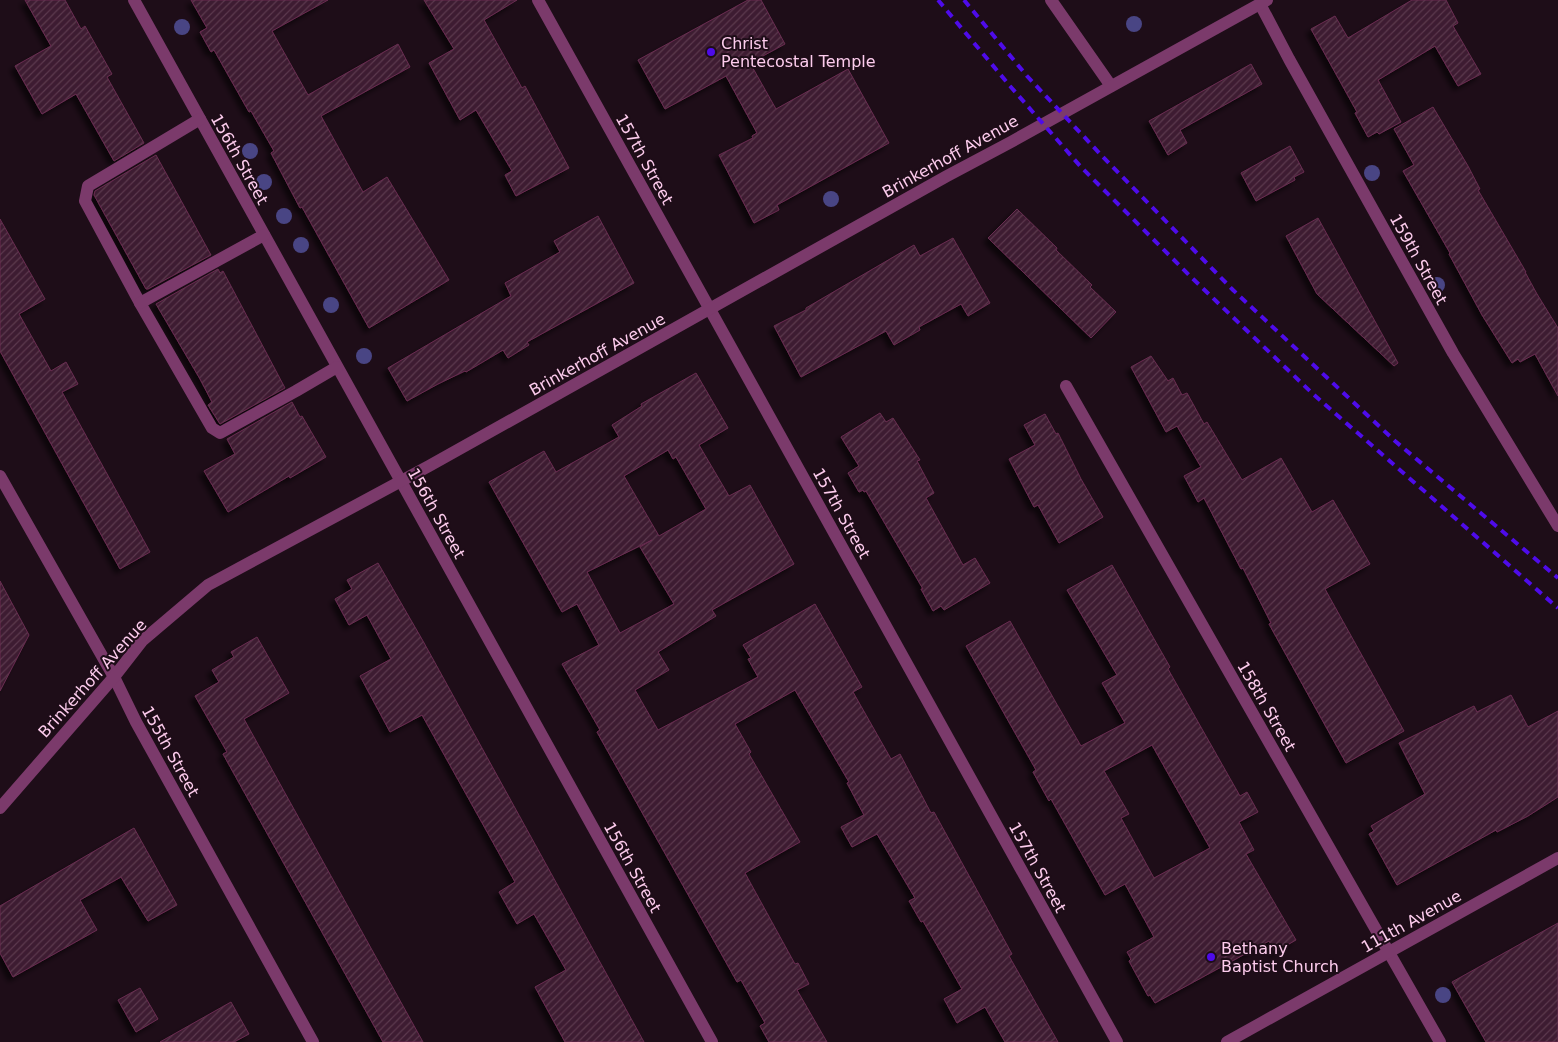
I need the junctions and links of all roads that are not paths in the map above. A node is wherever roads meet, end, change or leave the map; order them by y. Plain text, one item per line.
1 (134, 0) edge
2 (538, 0) edge
3 (1051, 0) edge
4 (1263, 2) edge
5 (1111, 86) junction
6 (200, 119) junction
7 (264, 235) junction
8 (140, 303) junction
9 (710, 309) junction
10 (337, 367) junction
11 (1066, 386) dead end
12 (0, 476) edge
13 (400, 482) junction
14 (1558, 526) edge
15 (114, 677) junction
16 (0, 808) edge
17 (1558, 858) edge
18 (1389, 952) junction
19 (314, 1042) edge
20 (712, 1042) edge
21 (1117, 1042) edge
22 (1227, 1042) edge
23 (1440, 1042) edge

1 - 6 street, 156th Street
2 - 9 street, 157th Street
3 - 5 street
4 - 5 street, Brinkerhoff Avenue
4 - 14 street, 159th Street
5 - 9 street, Brinkerhoff Avenue
6 - 7 street, 156th Street
6 - 8 street
7 - 8 street
7 - 10 street, 156th Street
8 - 10 street
9 - 13 street, Brinkerhoff Avenue
9 - 21 street, 157th Street
10 - 13 street, 156th Street
11 - 18 street, 158th Street
12 - 15 street, 155th Street
13 - 15 street, Brinkerhoff Avenue
13 - 20 street, 156th Street
15 - 16 street, Brinkerhoff Avenue
15 - 19 street, 155th Street
17 - 18 street, 111th Avenue
18 - 22 street, 111th Avenue
18 - 23 street, 158th Street

